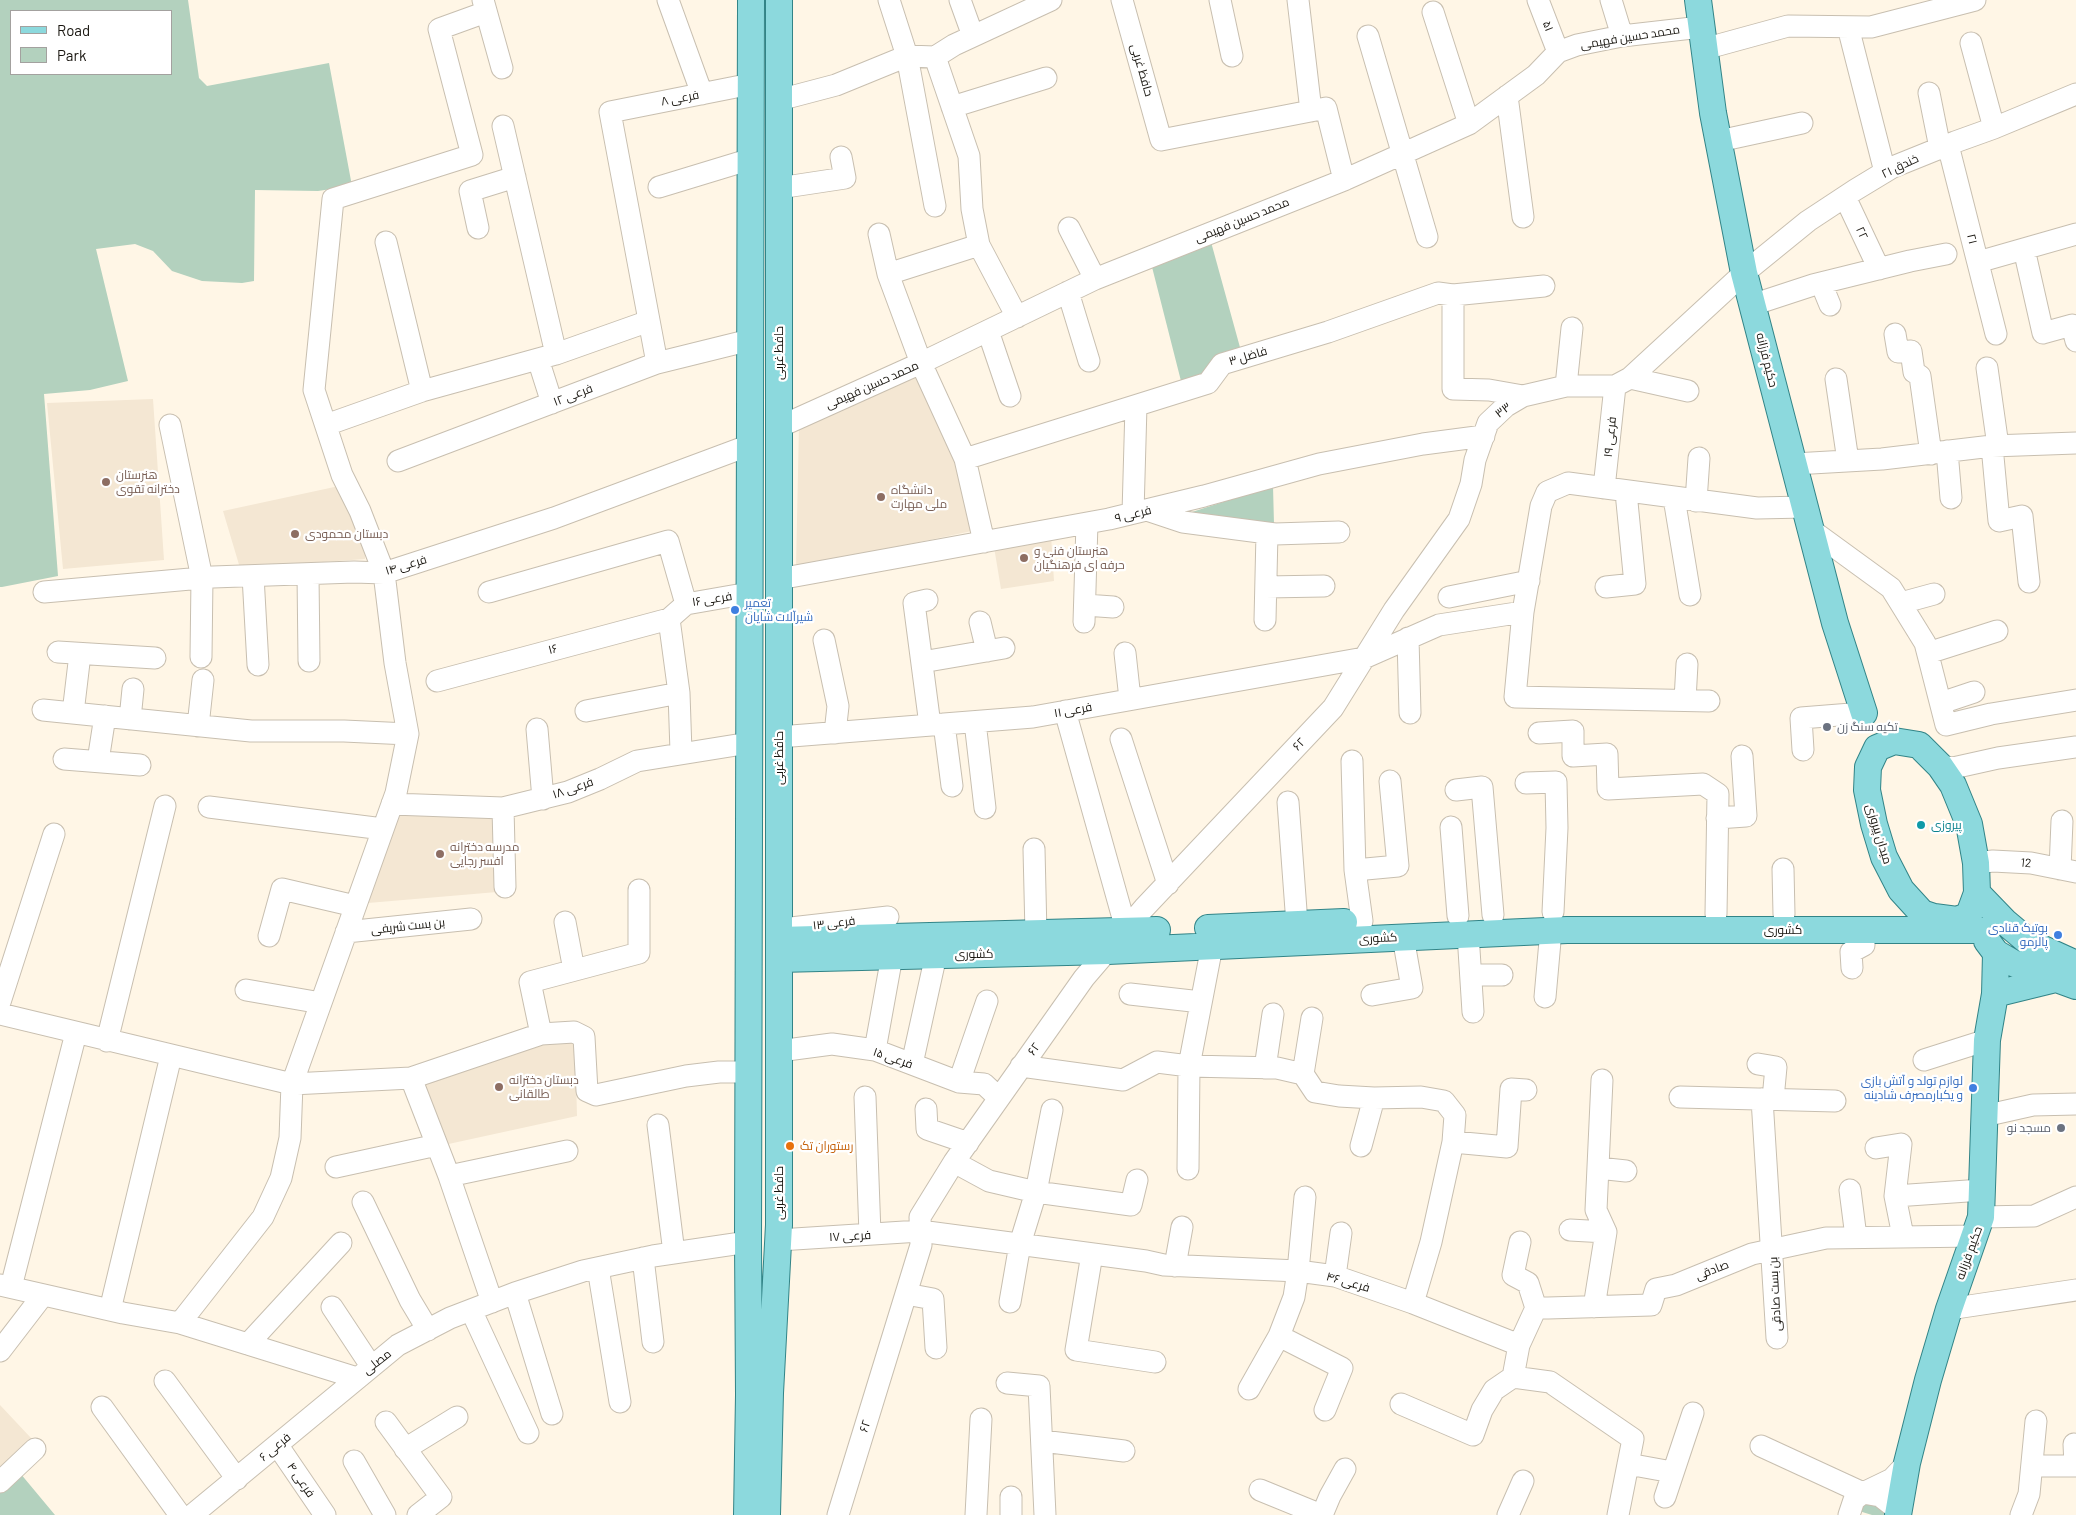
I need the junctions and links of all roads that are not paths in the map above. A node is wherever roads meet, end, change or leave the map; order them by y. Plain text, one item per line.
1 (668, 0) edge
2 (751, 0) edge
3 (779, 0) edge
4 (889, 0) edge
5 (960, 0) edge
6 (1051, 0) edge
7 (1122, 0) edge
8 (1220, 0) edge
9 (1298, 0) edge
10 (1538, 0) edge
11 (1611, 0) edge
12 (1698, 0) edge
13 (1975, 0) edge
14 (485, 6) edge
15 (1433, 12) dead end
16 (1848, 27) junction
17 (973, 36) junction
18 (1368, 36) dead end
19 (1622, 36) junction
20 (1703, 38) junction
21 (1971, 44) dead end
22 (1558, 52) junction
23 (906, 56) junction
24 (1232, 56) dead end
25 (935, 57) junction
26 (502, 68) dead end
27 (1046, 78) dead end
28 (751, 84) junction
29 (1929, 93) dead end
30 (702, 94) junction
31 (2076, 94) edge
32 (1507, 96) junction
33 (778, 100) junction
34 (952, 107) junction
35 (1311, 111) junction
36 (1802, 123) dead end
37 (1469, 124) junction
38 (503, 126) dead end
39 (1994, 128) junction
40 (1719, 141) junction
41 (1944, 146) junction
42 (1403, 154) junction
43 (841, 157) dead end
44 (751, 159) junction
45 (1885, 172) junction
46 (515, 177) junction
47 (1344, 180) junction
48 (659, 187) dead end
49 (779, 188) junction
50 (1844, 197) junction
51 (934, 206) dead end
52 (1523, 217) dead end
53 (750, 218) junction
54 (779, 221) junction
55 (478, 228) dead end
56 (1069, 228) dead end
57 (879, 234) dead end
58 (2076, 234) edge
59 (1427, 237) dead end
60 (386, 242) dead end
61 (978, 245) junction
62 (2024, 249) junction
63 (1946, 254) dead end
64 (1978, 262) junction
65 (1878, 269) junction
66 (1744, 273) junction
67 (888, 274) junction
68 (1095, 279) junction
69 (1821, 283) junction
70 (1544, 286) dead end
71 (1068, 292) junction
72 (1453, 295) junction
73 (1752, 305) junction
74 (1830, 305) dead end
75 (1017, 317) junction
76 (650, 321) junction
77 (1572, 328) dead end
78 (988, 331) junction
79 (1895, 334) dead end
80 (1996, 334) dead end
81 (750, 340) junction
82 (2076, 341) edge
83 (547, 357) junction
84 (1089, 361) dead end
85 (658, 363) junction
86 (921, 363) junction
87 (1987, 368) dead end
88 (1836, 379) dead end
89 (1622, 382) junction
90 (1566, 386) junction
91 (422, 391) junction
92 (1688, 392) dead end
93 (1010, 396) dead end
94 (1523, 396) junction
95 (552, 403) junction
96 (1136, 406) junction
97 (170, 425) dead end
98 (326, 425) junction
99 (779, 427) junction
100 (1484, 436) junction
101 (750, 445) junction
102 (1995, 446) junction
103 (2076, 449) edge
104 (1939, 453) junction
105 (1699, 458) dead end
106 (965, 459) junction
107 (398, 461) dead end
108 (1848, 461) junction
109 (1794, 464) junction
110 (1604, 488) junction
111 (1626, 492) junction
112 (1674, 498) junction
113 (1951, 498) dead end
114 (1696, 501) junction
115 (1140, 512) junction
116 (1808, 518) junction
117 (1086, 523) junction
118 (1339, 532) dead end
119 (1267, 533) junction
120 (984, 542) junction
121 (384, 573) junction
122 (308, 574) junction
123 (254, 576) junction
124 (202, 578) junction
125 (779, 579) junction
126 (1529, 581) junction
127 (2029, 582) dead end
128 (1324, 586) dead end
129 (1606, 587) dead end
130 (1266, 588) junction
131 (44, 592) dead end
132 (489, 592) dead end
133 (749, 594) junction
134 (1934, 594) dead end
135 (1690, 595) dead end
136 (1449, 597) dead end
137 (927, 600) dead end
138 (1901, 603) junction
139 (1113, 607) dead end
140 (677, 611) junction
141 (1523, 612) junction
142 (1265, 620) dead end
143 (980, 622) dead end
144 (1997, 631) dead end
145 (1408, 638) junction
146 (824, 640) dead end
147 (58, 652) dead end
148 (1125, 653) dead end
149 (1928, 653) junction
150 (80, 654) junction
151 (201, 657) dead end
152 (155, 658) dead end
153 (1364, 658) junction
154 (308, 661) dead end
155 (922, 662) junction
156 (1687, 664) dead end
157 (258, 665) dead end
158 (203, 680) dead end
159 (437, 681) dead end
160 (133, 690) dead end
161 (1974, 692) dead end
162 (679, 693) junction
163 (1130, 700) junction
164 (1685, 700) junction
165 (2076, 700) edge
166 (1709, 701) dead end
167 (1941, 703) junction
168 (43, 710) dead end
169 (586, 711) dead end
170 (1065, 712) junction
171 (73, 713) junction
172 (1410, 713) dead end
173 (1864, 713) junction
174 (105, 716) junction
175 (130, 719) junction
176 (975, 722) junction
177 (937, 725) junction
178 (198, 726) junction
179 (537, 729) dead end
180 (835, 733) junction
181 (1539, 733) dead end
182 (408, 734) junction
183 (779, 737) junction
184 (1121, 739) dead end
185 (1894, 742) junction
186 (749, 743) junction
187 (2076, 747) edge
188 (1804, 750) dead end
189 (681, 752) junction
190 (1742, 756) dead end
191 (64, 759) dead end
192 (1352, 761) dead end
193 (98, 762) junction
194 (140, 764) dead end
195 (1940, 766) junction
196 (1868, 767) junction
197 (1390, 781) dead end
198 (1526, 783) dead end
199 (952, 786) dead end
200 (1456, 790) dead end
201 (543, 798) junction
202 (1288, 802) dead end
203 (392, 804) junction
204 (165, 806) dead end
205 (209, 807) dead end
206 (503, 808) junction
207 (985, 808) dead end
208 (1717, 818) junction
209 (2062, 821) dead end
210 (1451, 827) dead end
211 (382, 829) junction
212 (54, 834) dead end
213 (1034, 849) dead end
214 (1976, 863) junction
215 (1783, 869) dead end
216 (749, 870) junction
217 (780, 870) junction
218 (1355, 870) junction
219 (2068, 871) edge
220 (1168, 884) junction
221 (505, 887) dead end
222 (639, 890) dead end
223 (355, 906) junction
224 (749, 909) junction
225 (1922, 913) junction
226 (1974, 913) junction
227 (1716, 914) junction
228 (1784, 914) junction
229 (1493, 915) junction
230 (888, 917) dead end
231 (471, 919) dead end
232 (1362, 921) junction
233 (1552, 921) junction
234 (565, 922) dead end
235 (1297, 924) junction
236 (1463, 925) junction
237 (1864, 930) junction
238 (346, 932) junction
239 (1036, 934) junction
240 (269, 936) dead end
241 (779, 936) junction
242 (1119, 937) junction
243 (1403, 937) junction
244 (1212, 946) junction
245 (1996, 953) junction
246 (936, 955) junction
247 (892, 956) junction
248 (1852, 968) dead end
249 (574, 970) junction
250 (1472, 975) junction
251 (1502, 975) dead end
252 (2069, 976) edge
253 (246, 990) dead end
254 (1130, 994) dead end
255 (1996, 994) junction
256 (1372, 995) dead end
257 (1545, 997) dead end
258 (987, 1001) dead end
259 (0, 1002) edge
260 (1201, 1002) junction
261 (321, 1003) junction
262 (1473, 1012) dead end
263 (0, 1014) edge
264 (1273, 1014) dead end
265 (1312, 1018) dead end
266 (76, 1033) junction
267 (541, 1034) junction
268 (108, 1040) junction
269 (1987, 1040) junction
270 (875, 1050) junction
271 (779, 1051) junction
272 (171, 1056) junction
273 (1924, 1060) dead end
274 (912, 1064) junction
275 (1758, 1064) dead end
276 (1021, 1066) junction
277 (1189, 1066) junction
278 (1265, 1068) junction
279 (748, 1072) junction
280 (1303, 1074) junction
281 (412, 1078) junction
282 (1602, 1080) dead end
283 (959, 1082) junction
284 (292, 1084) junction
285 (1526, 1090) dead end
286 (864, 1097) dead end
287 (1680, 1097) dead end
288 (999, 1098) junction
289 (1374, 1098) junction
290 (1768, 1099) junction
291 (1835, 1100) dead end
292 (2076, 1104) edge
293 (926, 1109) dead end
294 (1052, 1110) dead end
295 (1984, 1116) junction
296 (658, 1125) dead end
297 (1453, 1142) junction
298 (968, 1143) junction
299 (437, 1145) junction
300 (1361, 1146) dead end
301 (1876, 1148) dead end
302 (567, 1151) dead end
303 (954, 1162) junction
304 (336, 1167) dead end
305 (1598, 1168) junction
306 (1188, 1169) dead end
307 (1626, 1171) dead end
308 (449, 1176) junction
309 (1137, 1180) dead end
310 (1850, 1190) dead end
311 (1982, 1190) junction
312 (1036, 1192) junction
313 (1895, 1196) junction
314 (1305, 1197) dead end
315 (2076, 1197) edge
316 (363, 1202) dead end
317 (1182, 1227) dead end
318 (1978, 1227) junction
319 (1570, 1230) dead end
320 (920, 1231) junction
321 (1606, 1232) junction
322 (1340, 1233) dead end
323 (870, 1234) junction
324 (1903, 1236) junction
325 (1856, 1237) junction
326 (779, 1240) junction
327 (748, 1242) junction
328 (1520, 1242) dead end
329 (341, 1243) dead end
330 (1020, 1244) junction
331 (1772, 1250) junction
332 (674, 1253) junction
333 (1092, 1254) junction
334 (643, 1258) junction
335 (1175, 1266) junction
336 (598, 1268) junction
337 (1298, 1271) junction
338 (1335, 1276) junction
339 (5, 1286) edge
340 (2076, 1290) edge
341 (515, 1293) junction
342 (906, 1294) junction
343 (43, 1295) junction
344 (492, 1302) junction
345 (1010, 1302) dead end
346 (1412, 1303) junction
347 (332, 1307) dead end
348 (1594, 1307) junction
349 (1536, 1308) junction
350 (1949, 1309) junction
351 (110, 1310) junction
352 (471, 1310) junction
353 (180, 1323) junction
354 (428, 1330) junction
355 (1279, 1336) junction
356 (1777, 1338) dead end
357 (653, 1342) dead end
358 (248, 1344) junction
359 (1519, 1346) junction
360 (936, 1348) dead end
361 (0, 1351) edge
362 (1155, 1362) dead end
363 (364, 1372) junction
364 (1513, 1377) junction
365 (165, 1381) dead end
366 (1007, 1383) dead end
367 (1249, 1388) dead end
368 (760, 1394) junction
369 (620, 1402) dead end
370 (1401, 1404) dead end
371 (102, 1407) dead end
372 (1325, 1410) dead end
373 (1693, 1413) dead end
374 (552, 1414) dead end
375 (457, 1417) dead end
376 (981, 1419) dead end
377 (2036, 1421) dead end
378 (386, 1422) dead end
379 (528, 1433) dead end
380 (1042, 1440) junction
381 (2074, 1444) dead end
382 (278, 1446) junction
383 (1761, 1446) dead end
384 (35, 1448) dead end
385 (405, 1448) junction
386 (1124, 1451) dead end
387 (354, 1461) dead end
388 (1907, 1463) junction
389 (1628, 1464) junction
390 (2032, 1466) junction
391 (1345, 1469) dead end
392 (1672, 1472) junction
393 (237, 1479) junction
394 (1523, 1481) dead end
395 (0, 1482) edge
396 (1260, 1490) dead end
397 (1863, 1493) junction
398 (1665, 1497) dead end
399 (1898, 1513) edge
400 (180, 1515) edge
401 (192, 1515) edge
402 (325, 1515) edge
403 (385, 1515) edge
404 (418, 1515) edge
405 (747, 1515) edge
406 (767, 1515) edge
407 (838, 1515) edge
408 (976, 1515) edge
409 (1044, 1515) edge
410 (1322, 1515) edge
411 (1508, 1515) edge
412 (1618, 1515) edge
413 (1849, 1515) edge
414 (2021, 1515) edge

1 - 30 street
2 - 28 main road, حافظ غربی
3 - 33 main road, حافظ غربی
4 - 23 street
5 - 17 street
6 - 17 street
7 - 35 street, حافظ غربی
8 - 24 street
9 - 35 street
10 - 22 street, ۵۱
11 - 19 street
12 - 20 main road, حکیم فرزانه
13 - 16 street, محمد حسین فهیمی
14 - 26 street
14 - 98 street
15 - 37 street
16 - 20 street, محمد حسین فهیمی
16 - 45 street
17 - 25 street
18 - 42 street
19 - 20 street, محمد حسین فهیمی
19 - 22 street, محمد حسین فهیمی
20 - 40 main road, حکیم فرزانه
21 - 39 street
22 - 32 street, محمد حسین فهیمی
23 - 25 street
23 - 33 street
23 - 51 street
25 - 34 street
27 - 34 street
28 - 30 street, فرعی ۸
28 - 44 main road, حافظ غربی
29 - 41 street, ۲۱
30 - 76 street, فرعی ۸
31 - 39 street, ۲۱ خندق
32 - 37 street, محمد حسین فهیمی
32 - 52 street
33 - 49 main road, حافظ غربی
34 - 61 street
35 - 47 street
36 - 40 street
37 - 42 street, محمد حسین فهیمی
38 - 46 street
39 - 41 street, ۲۱ خندق
40 - 66 main road, حکیم فرزانه
41 - 45 street, ۲۱ خندق
41 - 64 street, ۲۱
42 - 47 street, محمد حسین فهیمی
42 - 59 street
43 - 49 street
44 - 48 street
44 - 53 main road, حافظ غربی
45 - 50 street, ۲۱ خندق
46 - 55 street
46 - 83 street
47 - 68 street, محمد حسین فهیمی
49 - 54 main road, حافظ غربی
50 - 65 street, ۲۲
50 - 66 street, ۲۱ خندق
53 - 54 main road
53 - 81 main road, حافظ غربی
54 - 99 main road, حافظ غربی
56 - 68 street
57 - 67 street
58 - 62 street
60 - 91 street
61 - 67 street
61 - 75 street
62 - 64 street
62 - 82 street
63 - 65 street
64 - 80 street, ۲۱
65 - 69 street
66 - 73 main road, حکیم فرزانه
66 - 89 street
67 - 86 street
68 - 71 street, محمد حسین فهیمی
69 - 73 street
69 - 74 street
70 - 72 street, فاضل ۳
71 - 75 street, محمد حسین فهیمی
71 - 84 street
72 - 94 street
72 - 96 street, فاضل ۳
73 - 109 main road, حکیم فرزانه
75 - 78 street, محمد حسین فهیمی
76 - 83 street
76 - 85 street
77 - 90 street
78 - 86 street, محمد حسین فهیمی
78 - 93 street
79 - 104 street
81 - 85 street, فرعی ۱۲
81 - 101 main road, حافظ غربی
83 - 91 street
83 - 95 street
85 - 95 street, فرعی ۱۲
86 - 99 street, محمد حسین فهیمی
86 - 106 street
87 - 102 street
88 - 108 street
89 - 90 street, ۳۳
89 - 92 street, ۳۳
89 - 110 street, فرعی ۱۹
90 - 94 street, ۳۳
91 - 98 street
94 - 100 street, ۳۳
95 - 107 street, فرعی ۱۲
96 - 106 street, فاضل ۳
96 - 115 street
97 - 124 street
98 - 121 street
99 - 125 main road, حافظ غربی
100 - 115 street, فرعی ۹
100 - 153 street, ۳۳
101 - 121 street, فرعی ۱۴
101 - 133 main road, حافظ غربی
102 - 103 street
102 - 104 street
102 - 127 street
104 - 108 street
104 - 113 street
105 - 114 street
106 - 120 street
108 - 109 street
109 - 116 main road, حکیم فرزانه
110 - 111 street
110 - 126 street
111 - 112 street
111 - 129 street
112 - 114 street
112 - 135 street
114 - 116 street
115 - 117 street, فرعی ۹
115 - 119 street
116 - 138 street
116 - 173 main road, حکیم فرزانه
117 - 120 street, فرعی ۹
117 - 139 street
118 - 119 street
119 - 130 street
120 - 125 street, فرعی ۹
121 - 122 street, فرعی ۱۴
121 - 182 street
122 - 123 street, فرعی ۱۴
122 - 154 street
123 - 124 street, فرعی ۱۴
123 - 157 street
124 - 131 street, فرعی ۱۴
124 - 151 street
125 - 183 main road, حافظ غربی
126 - 136 street
126 - 141 street
128 - 130 street
130 - 142 street
132 - 140 street
133 - 140 street, فرعی ۱۶
133 - 186 main road, حافظ غربی
134 - 138 street
137 - 155 street
138 - 149 street
140 - 159 street, ۱۶
140 - 162 street
141 - 145 street, فرعی ۱۱
141 - 164 street
143 - 155 street
144 - 149 street
145 - 153 street, فرعی ۱۱
145 - 172 street
146 - 180 street
147 - 150 street
148 - 163 street
149 - 167 street
150 - 152 street
150 - 171 street
153 - 163 street, فرعی ۱۱
153 - 220 street, ۶۲
155 - 177 street
156 - 164 street
158 - 178 street
160 - 175 street
161 - 167 street
162 - 169 street
162 - 189 street
163 - 170 street, فرعی ۱۱
164 - 166 street
165 - 167 street
168 - 171 street
170 - 176 street, فرعی ۱۱
170 - 242 street
171 - 174 street
173 - 185 main road
173 - 188 street
173 - 196 main road, میدان پیروزی
174 - 175 street
174 - 193 street
175 - 178 street
176 - 177 street, فرعی ۱۱
176 - 207 street
177 - 180 street, فرعی ۱۱
177 - 199 street
178 - 182 street
179 - 201 street
180 - 183 street, فرعی ۱۱
181 - 208 street
182 - 203 street
183 - 217 main road, حافظ غربی
184 - 220 street
185 - 195 main road
185 - 196 main road
186 - 189 street, فرعی ۱۸
186 - 216 main road, حافظ غربی
187 - 195 street
189 - 201 street, فرعی ۱۸
190 - 208 street
191 - 193 street
192 - 218 street
193 - 194 street
195 - 214 main road
196 - 225 main road, میدان پیروزی
197 - 218 street
198 - 233 street
200 - 229 street
201 - 206 street, فرعی ۱۸
202 - 235 street
203 - 206 street, فرعی ۱۸
203 - 211 street
204 - 268 street
205 - 211 street
206 - 221 street
208 - 227 street
209 - 219 street
210 - 236 street
211 - 223 street
212 - 259 street
213 - 239 street
214 - 219 street, 12
214 - 226 main road
215 - 228 street
216 - 217 main road
216 - 224 main road, حافظ غربی
217 - 241 main road, حافظ غربی
218 - 232 street
220 - 242 street, ۶۲
222 - 249 street
223 - 238 street
223 - 240 street
224 - 241 main road
224 - 279 main road, حافظ غربی
225 - 226 main road
225 - 228 main road, کشوری
226 - 237 main road, کشوری
226 - 245 main road
226 - 252 main road
227 - 228 main road, کشوری
227 - 233 main road, کشوری
229 - 233 main road, کشوری
229 - 236 main road, کشوری
230 - 241 street, فرعی ۱۳
231 - 238 street, بن بست شریفی
232 - 235 main road, کشوری
232 - 236 main road, کشوری
233 - 236 main road, کشوری
233 - 237 main road, کشوری
233 - 257 street
234 - 249 street
235 - 242 main road, کشوری
236 - 243 main road, کشوری
236 - 250 street
237 - 248 street
238 - 261 street
239 - 241 main road, کشوری
239 - 242 main road, کشوری
241 - 247 main road, کشوری
241 - 271 main road, حافظ غربی
242 - 244 main road, کشوری
242 - 246 main road, کشوری
242 - 276 street, ۶۲
243 - 244 main road, کشوری
243 - 256 street
244 - 260 street
245 - 252 main road
245 - 255 main road, حکیم فرزانه
246 - 247 main road, کشوری
246 - 274 street
247 - 270 street
249 - 267 street
250 - 251 street
250 - 262 street
252 - 255 main road
253 - 261 street
254 - 260 street
255 - 269 main road, حکیم فرزانه
258 - 283 street
260 - 277 street
261 - 284 street
263 - 266 street
264 - 278 street
265 - 280 street
266 - 268 street
266 - 339 street
267 - 279 street
267 - 281 street
268 - 272 street
269 - 273 street
269 - 295 main road, حکیم فرزانه
270 - 271 street, فرعی ۱۵
270 - 274 street, فرعی ۱۵
271 - 326 main road, حافظ غربی
272 - 284 street
272 - 351 street
274 - 283 street, فرعی ۱۵
275 - 290 street, بن بست صادقی
276 - 277 street
276 - 288 street, ۶۲
277 - 278 street
277 - 306 street
278 - 280 street
279 - 327 main road, حافظ غربی
280 - 289 street
281 - 284 street
281 - 299 street
282 - 305 street
283 - 288 street, فرعی ۱۵
284 - 353 street
285 - 297 street
286 - 323 street
287 - 290 street
288 - 298 street, ۶۲
289 - 297 street
289 - 300 street
290 - 291 street
290 - 331 street, بن بست صادقی
292 - 295 street
293 - 298 street
294 - 312 street
295 - 311 main road, حکیم فرزانه
296 - 332 street
297 - 346 street
298 - 303 street, ۶۲
299 - 304 street
299 - 308 street
301 - 313 street
302 - 308 street
303 - 312 street
303 - 320 street, ۶۲
305 - 307 street
305 - 321 street
308 - 344 street
309 - 312 street
310 - 325 street
311 - 313 street
311 - 318 main road, حکیم فرزانه
312 - 330 street
313 - 324 street
314 - 337 street
315 - 318 street, صادقی
316 - 354 street
317 - 335 street
318 - 324 street, صادقی
318 - 350 main road, حکیم فرزانه
319 - 321 street
320 - 323 street, فرعی ۱۷
320 - 330 street, فرعی ۴۶
320 - 342 street, ۶۲
321 - 348 street
322 - 338 street
323 - 326 street, فرعی ۱۷
324 - 325 street, صادقی
325 - 331 street, صادقی
326 - 368 main road, حافظ غربی
327 - 332 street, مصلی
327 - 368 main road, حافظ غربی
328 - 349 street
329 - 358 street
330 - 333 street, فرعی ۴۶
330 - 345 street
331 - 348 street, صادقی
331 - 356 street, بن بست صادقی
332 - 334 street, مصلی
333 - 335 street, فرعی ۴۶
333 - 362 street
334 - 336 street, مصلی
334 - 357 street
335 - 337 street, فرعی ۴۶
336 - 341 street, مصلی
336 - 369 street
337 - 338 street, فرعی ۴۶
337 - 355 street
338 - 346 street, فرعی ۴۶
339 - 343 street, مصلی
340 - 350 street
341 - 344 street, مصلی
341 - 374 street
342 - 360 street
342 - 407 street, ۶۲
343 - 351 street, مصلی
343 - 361 street
344 - 352 street, مصلی
346 - 359 street, فرعی ۴۶
347 - 363 street
348 - 349 street, صادقی
349 - 359 street
350 - 388 main road, حکیم فرزانه
351 - 353 street, مصلی
352 - 354 street, مصلی
352 - 379 street
353 - 358 street, مصلی
354 - 363 street, مصلی
355 - 367 street
355 - 372 street
358 - 363 street, مصلی
359 - 364 street
363 - 382 street, فرعی ۶
364 - 370 street
364 - 389 street
365 - 393 street
366 - 380 street
368 - 405 main road, حافظ غربی
368 - 406 main road, حافظ غربی
371 - 400 street
373 - 392 street
375 - 385 street
376 - 408 street
377 - 390 street
378 - 385 street
380 - 386 street
380 - 409 street
381 - 390 street
382 - 393 street, فرعی ۶
382 - 402 street, فرعی ۴
383 - 397 street
384 - 395 street
385 - 404 street
387 - 403 street
388 - 397 street
388 - 399 main road, حکیم فرزانه
389 - 392 street
389 - 412 street
390 - 414 street
391 - 410 street
392 - 398 street
393 - 401 street, فرعی ۶
394 - 411 street
396 - 410 street
397 - 399 street
397 - 413 street

